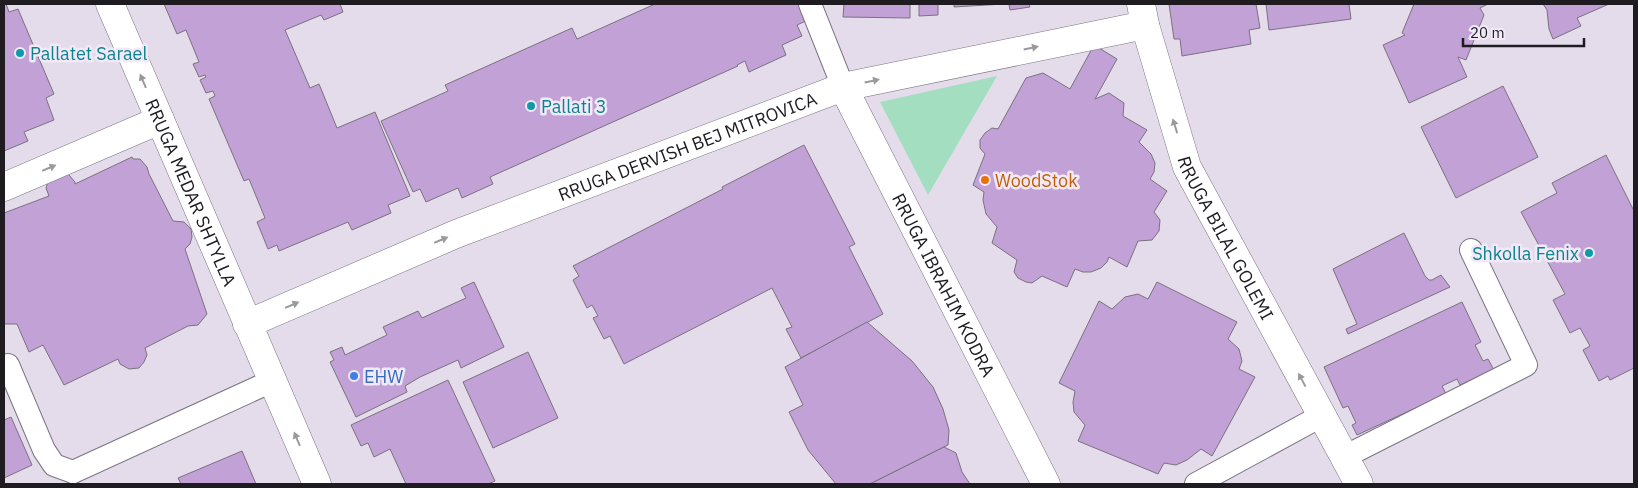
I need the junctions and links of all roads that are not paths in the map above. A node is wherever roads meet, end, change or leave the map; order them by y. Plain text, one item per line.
1 (110, 4) edge
2 (810, 4) edge
3 (1143, 14) edge
4 (843, 87) junction
5 (160, 120) junction
6 (4, 187) edge
7 (1471, 250) dead end
8 (247, 324) junction
9 (8, 365) dead end
10 (272, 381) junction
11 (1321, 416) junction
12 (1344, 457) junction
13 (71, 478) edge
14 (316, 484) edge
15 (1046, 484) edge
16 (1196, 484) edge
17 (1359, 484) edge

5 -> 1 street, RRUGA MEDAR SHTYLLA
2 - 4 lane
4 -> 3 street, RRUGA DERVISH BEJ MITROVICA
11 -> 3 street, RRUGA BILAL GOLEMI
8 -> 4 street, RRUGA DERVISH BEJ MITROVICA
4 - 15 street, RRUGA IBRAHIM KODRA
6 -> 5 street
5 - 8 street, RRUGA MEDAR SHTYLLA
7 - 12 lane
8 - 10 street, RRUGA MEDAR SHTYLLA
9 - 13 lane
10 - 13 lane
14 -> 10 street, RRUGA MEDAR SHTYLLA
11 - 12 street, RRUGA BILAL GOLEMI
11 - 16 lane
12 - 17 street, RRUGA BILAL GOLEMI

